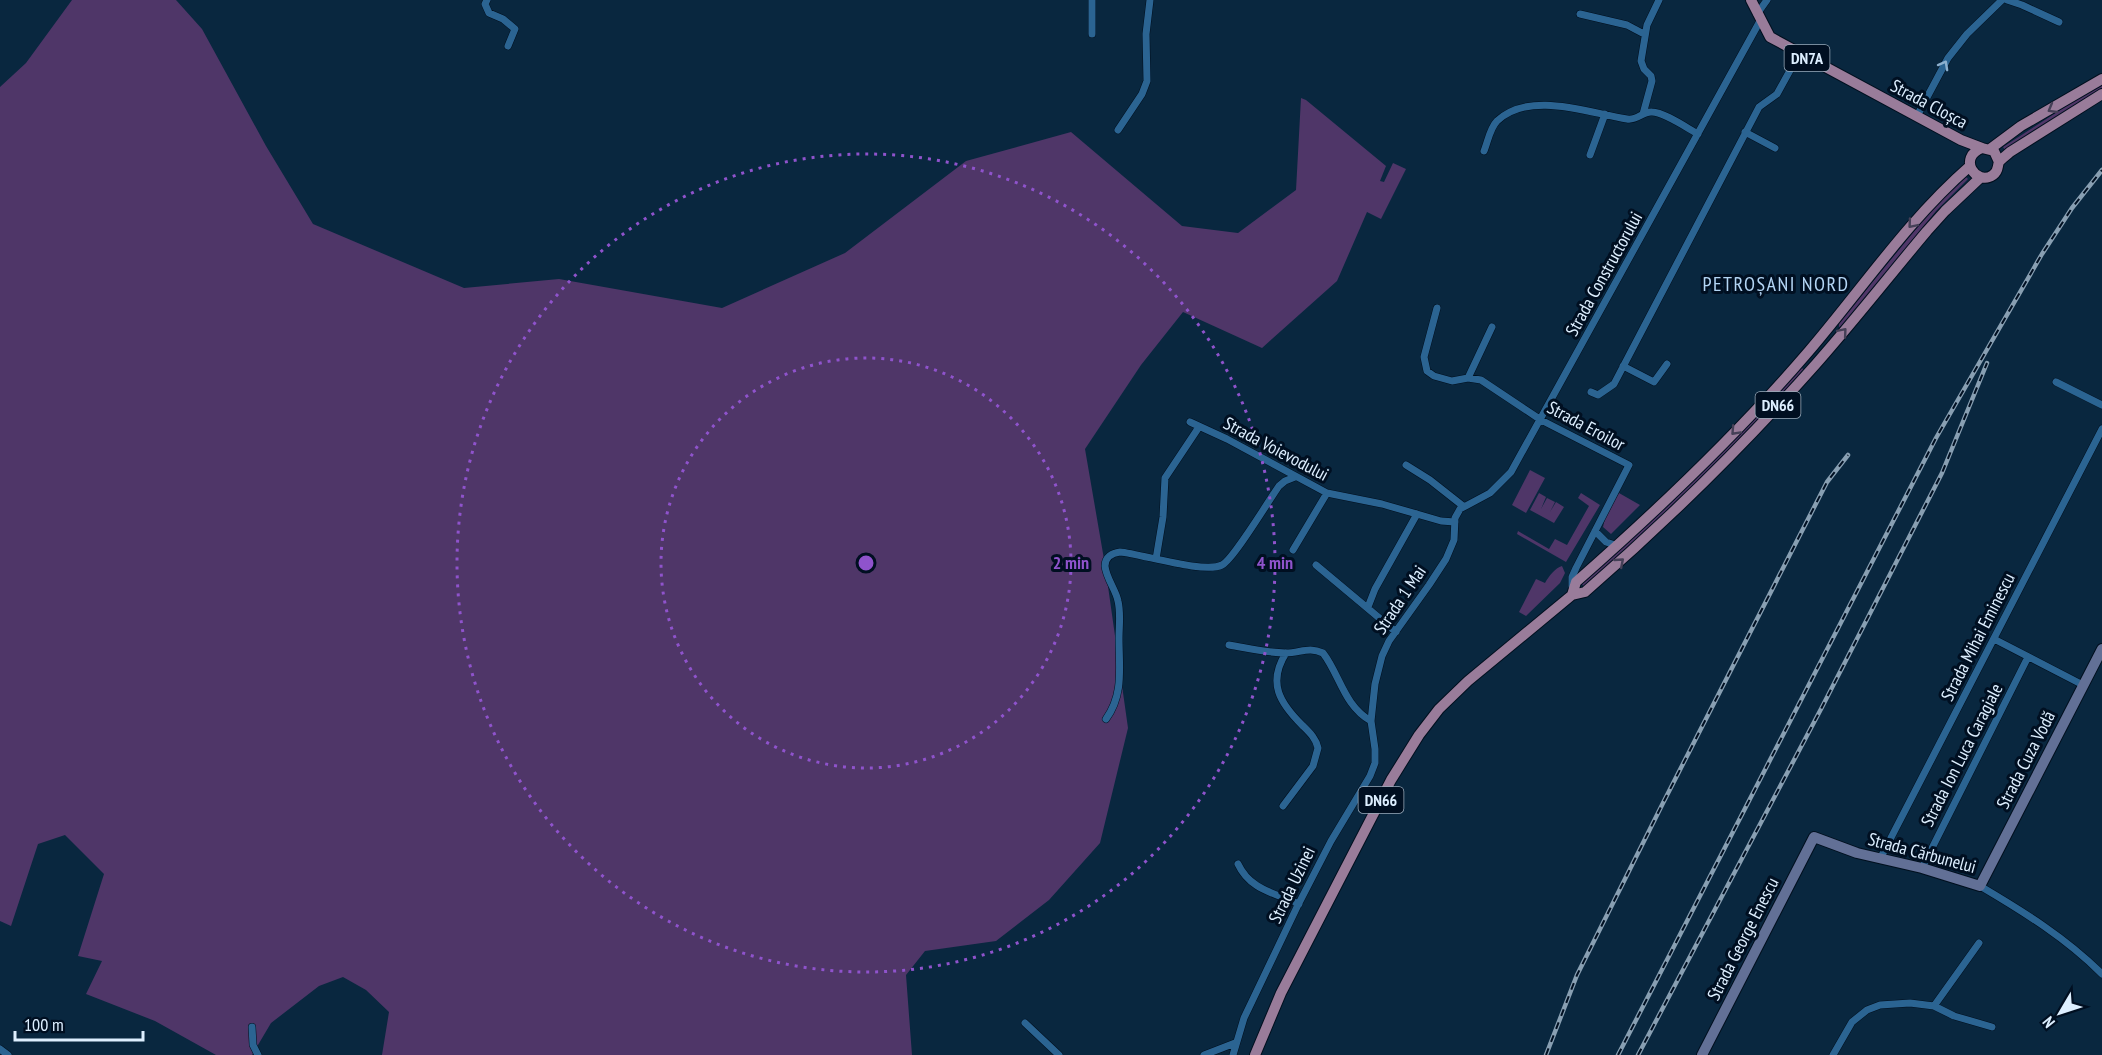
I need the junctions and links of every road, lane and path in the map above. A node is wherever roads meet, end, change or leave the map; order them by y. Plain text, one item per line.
1 (487, 0) edge
2 (1092, 0) edge
3 (1150, 0) edge
4 (1659, 0) edge
5 (1751, 0) edge
6 (1767, 0) edge
7 (2002, 0) edge
8 (2007, 0) edge
9 (1580, 14) dead end
10 (1759, 18) junction
11 (2059, 22) dead end
12 (1092, 34) dead end
13 (1644, 34) junction
14 (508, 46) dead end
15 (1800, 54) junction
16 (2102, 79) edge
17 (2102, 94) edge
18 (1605, 114) junction
19 (1643, 114) junction
20 (1917, 116) junction
21 (1118, 130) dead end
22 (1745, 132) junction
23 (1698, 134) junction
24 (1961, 140) junction
25 (1775, 148) dead end
26 (1986, 149) junction
27 (1484, 151) dead end
28 (1590, 155) dead end
29 (1971, 161) junction
30 (2000, 162) junction
31 (1981, 177) junction
32 (1437, 308) dead end
33 (1492, 327) dead end
34 (1817, 341) junction
35 (1828, 350) junction
36 (1667, 364) dead end
37 (1623, 366) junction
38 (1468, 378) junction
39 (2056, 382) dead end
40 (1591, 392) dead end
41 (2102, 405) edge
42 (1541, 420) junction
43 (1190, 422) dead end
44 (1199, 427) junction
45 (2102, 429) edge
46 (1406, 465) dead end
47 (1295, 477) junction
48 (1327, 493) junction
49 (1463, 506) junction
50 (1417, 514) junction
51 (1455, 522) junction
52 (1595, 531) junction
53 (1617, 546) junction
54 (1293, 550) dead end
55 (1156, 559) junction
56 (1316, 565) dead end
57 (1572, 595) junction
58 (1368, 607) junction
59 (1396, 632) junction
60 (1994, 639) junction
61 (1229, 645) dead end
62 (2102, 649) edge
63 (1286, 653) junction
64 (2028, 657) junction
65 (2084, 685) junction
66 (1106, 719) dead end
67 (1371, 721) junction
68 (1371, 731) joint
69 (1283, 806) dead end
70 (1814, 837) joint
71 (1880, 859) junction
72 (1238, 864) dead end
73 (1922, 868) junction
74 (1980, 886) junction
75 (1299, 904) junction
76 (1979, 943) dead end
77 (2102, 974) edge
78 (1934, 1006) junction
79 (1025, 1023) dead end
80 (252, 1027) dead end
81 (1992, 1028) dead end
82 (1235, 1043) junction
83 (0, 1049) edge
84 (8, 1055) edge
85 (258, 1055) edge
86 (1059, 1055) edge
87 (1204, 1055) edge
88 (1233, 1055) edge
89 (1255, 1055) edge
90 (1702, 1055) edge
91 (1833, 1055) edge

1 - 14 street
2 - 12 street
3 - 21 street
4 - 13 street
5 - 10 main road, DN7A
6 - 10 street, Strada Constructorului
20 -> 7 street
8 - 11 street
9 - 13 street
10 - 15 main road, DN7A
10 - 23 street, Strada Constructorului
13 - 19 street
15 - 20 main road, Strada Cloșca / DN7A
15 - 22 street
16 -> 26 main road
17 - 30 main road
18 - 19 street
18 - 27 street
18 - 28 street
19 - 23 street
20 - 24 main road, Strada Cloșca / DN7A
22 - 25 street
22 - 37 street
23 - 42 street, Strada Constructorului
24 - 26 main road, Strada Cloșca / DN7A
24 - 29 main road
26 - 29 main road
26 - 30 main road
29 - 31 main road
29 -> 34 main road, DN66
30 - 31 main road
35 -> 31 main road, DN66
32 - 38 street, Strada Eroilor
33 - 38 street
34 - 35 main road
34 -> 53 main road, DN66
57 -> 35 main road, DN66
36 - 37 street
37 - 40 street
38 - 42 street, Strada Eroilor
39 - 41 street
42 - 49 street, Strada Constructorului
42 - 52 street, Strada Eroilor
43 - 44 street, Strada Voievodului
44 - 47 street, Strada Voievodului
44 - 55 street
45 - 60 street, Strada Mihai Eminescu
46 - 49 street
47 - 48 street, Strada Voievodului
47 - 55 street
48 - 50 street, Strada Voievodului
48 - 54 street
49 - 51 street
50 - 51 street, Strada Voievodului
50 - 58 street
51 - 59 street, Strada 1 Mai
52 - 53 street
52 - 57 street, Strada Eroilor
53 - 57 main road, DN66
55 - 66 street
56 - 58 street
57 - 89 main road, DN66
58 - 59 street
59 - 67 street, Strada 1 Mai
60 - 64 street
60 - 71 street, Strada Mihai Eminescu
61 - 63 street
62 - 65 street, Strada Cuza Vodă
63 - 67 street
63 - 69 street
64 - 65 street
64 - 73 street, Strada Ion Luca Caragiale
65 - 74 street, Strada Cuza Vodă
67 - 68 street, Strada 1 Mai
68 - 75 street, Strada Uzinei
70 - 71 street, Strada Cărbunelui
70 - 90 street, Strada George Enescu
71 - 73 street, Strada Cărbunelui
72 - 75 street
73 - 74 street, Strada Cărbunelui
74 - 77 street, Strada Cărbunelui
75 - 82 street, Strada Uzinei
76 - 78 street
78 - 81 street
78 - 91 street
79 - 86 street
80 - 85 street
82 - 87 street
82 - 88 street, Strada Uzinei
83 - 84 street

